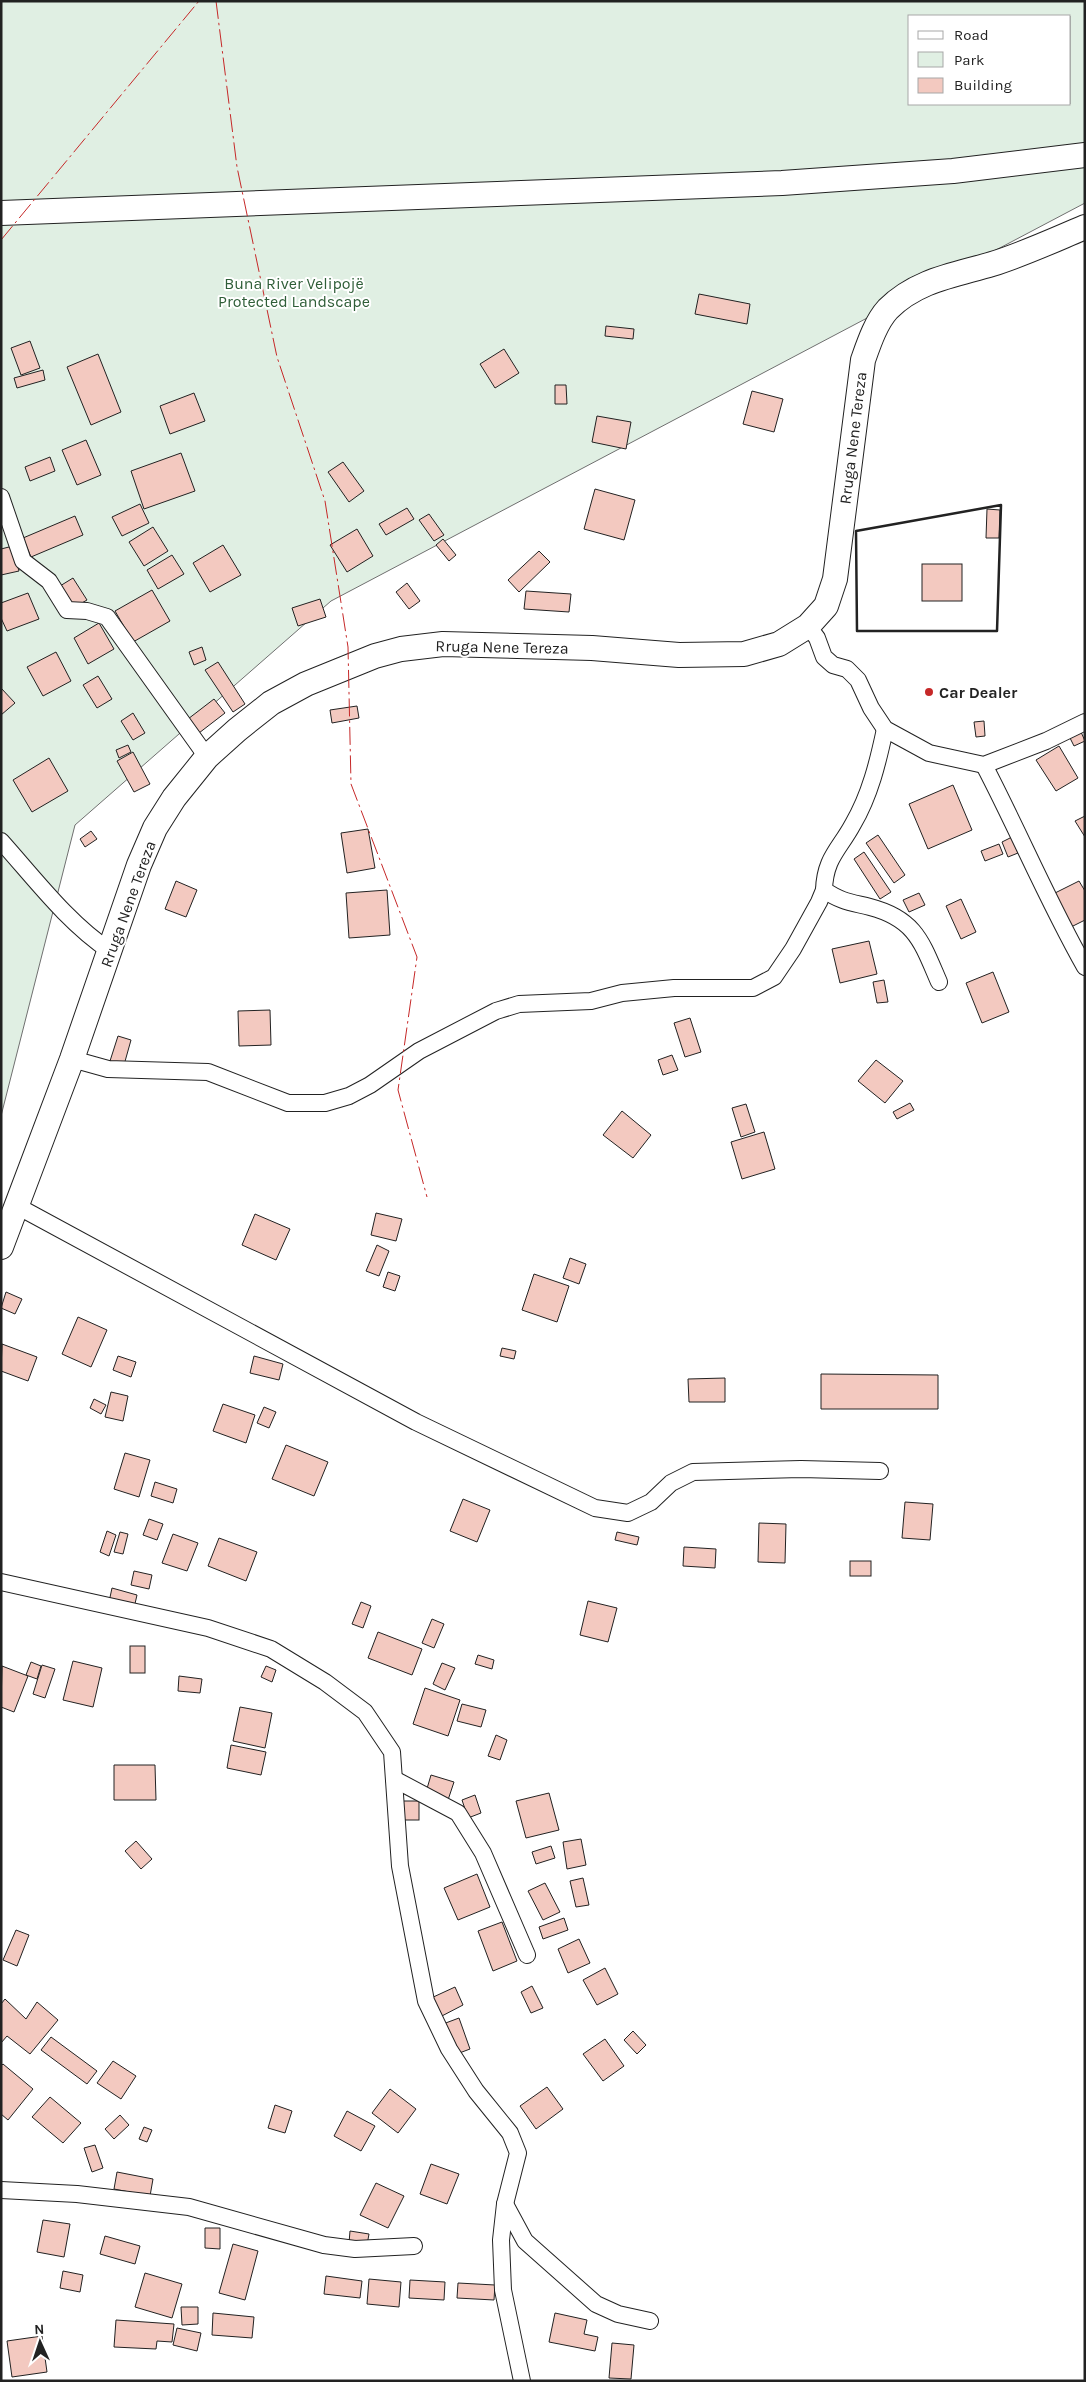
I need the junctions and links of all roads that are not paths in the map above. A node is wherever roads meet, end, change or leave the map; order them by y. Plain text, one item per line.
1 (1085, 156) edge
2 (1, 213) edge
3 (1085, 227) edge
4 (1, 497) edge
5 (808, 626) junction
6 (1085, 722) edge
7 (885, 729) junction
8 (207, 757) junction
9 (984, 765) junction
10 (1, 841) edge
11 (824, 890) junction
12 (110, 951) junction
13 (1085, 967) edge
14 (939, 982) dead end
15 (72, 1059) junction
16 (17, 1206) junction
17 (1, 1247) edge
18 (880, 1471) dead end
19 (1, 1582) edge
20 (394, 1780) junction
21 (527, 1955) dead end
22 (1, 2190) edge
23 (505, 2204) junction
24 (414, 2246) dead end
25 (650, 2321) dead end
26 (522, 2381) edge

1 - 2 street
3 - 5 street, Rruga Nene Tereza
4 - 8 street
5 - 7 street
5 - 8 street, Rruga Nene Tereza
6 - 9 street
7 - 9 street
7 - 11 street
8 - 12 street, Rruga Nene Tereza
9 - 13 street
10 - 12 street
11 - 14 street
11 - 15 street
12 - 15 street, Rruga Nene Tereza
15 - 16 street, Rruga Nene Tereza
16 - 17 street, Rruga Nene Tereza
16 - 18 street
19 - 20 street
20 - 21 street
20 - 23 street
22 - 24 street
23 - 25 street
23 - 26 street

